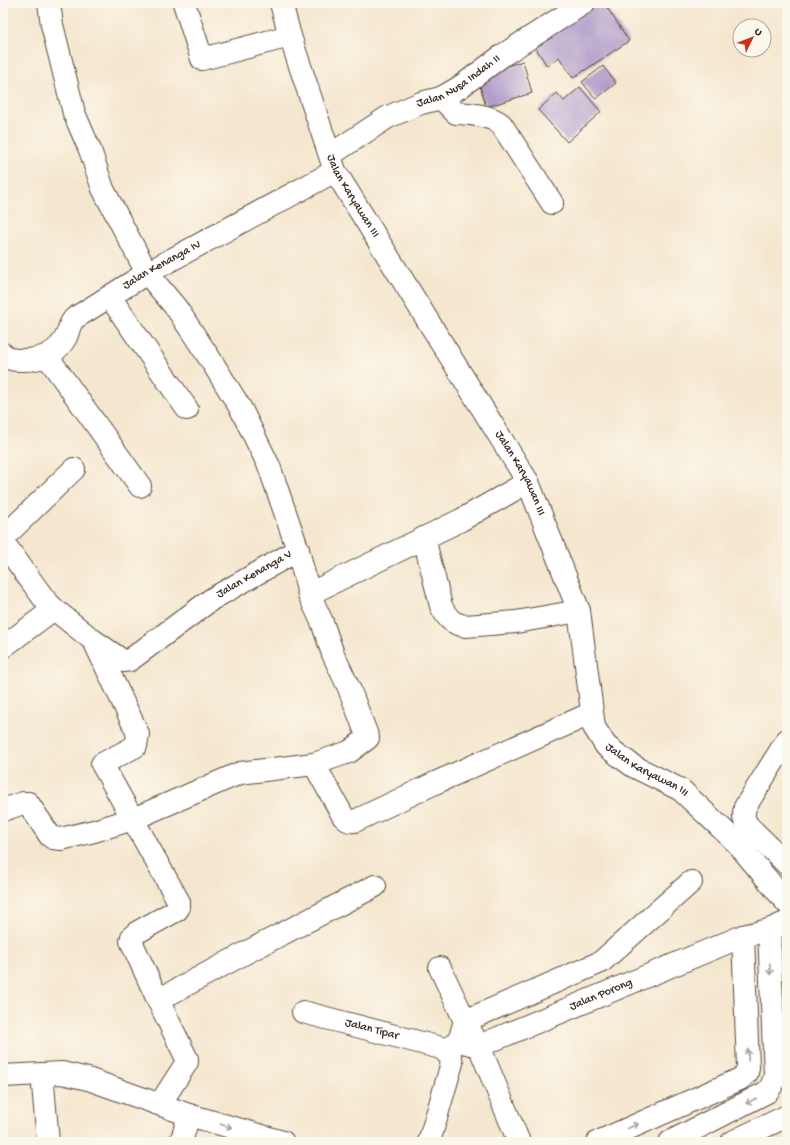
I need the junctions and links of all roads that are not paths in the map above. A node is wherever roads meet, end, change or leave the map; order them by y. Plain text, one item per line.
1 (50, 3) edge
2 (184, 3) edge
3 (281, 3) edge
4 (584, 3) edge
5 (290, 36) junction
6 (441, 98) junction
7 (332, 163) junction
8 (552, 203) dead end
9 (147, 273) junction
10 (110, 297) junction
11 (3, 354) edge
12 (47, 356) junction
13 (187, 409) dead end
14 (74, 469) dead end
15 (528, 482) junction
16 (140, 486) dead end
17 (3, 538) edge
18 (424, 538) junction
19 (3, 542) edge
20 (298, 550) junction
21 (309, 594) junction
22 (54, 609) junction
23 (579, 611) junction
24 (94, 641) junction
25 (3, 647) edge
26 (592, 713) junction
27 (787, 740) edge
28 (314, 764) junction
29 (3, 810) edge
30 (133, 819) junction
31 (787, 864) edge
32 (691, 882) dead end
33 (375, 886) dead end
34 (787, 902) edge
35 (778, 926) edge
36 (743, 936) junction
37 (440, 968) dead end
38 (158, 1000) junction
39 (303, 1012) dead end
40 (458, 1042) junction
41 (42, 1074) junction
42 (3, 1076) edge
43 (160, 1104) junction
44 (189, 1115) junction
45 (787, 1116) edge
46 (48, 1142) edge
47 (180, 1142) edge
48 (283, 1142) edge
49 (429, 1142) edge
50 (519, 1142) edge
51 (598, 1142) edge
52 (670, 1142) edge
53 (732, 1142) edge

1 - 9 street
2 - 5 street
3 - 5 street, Jalan Karyawan III
4 - 6 street, Jalan Nusa Indah II
5 - 7 street, Jalan Karyawan III
6 - 7 street, Jalan Nusa Indah II
6 - 8 street
7 - 9 street, Jalan Kenanga IV
7 - 15 street, Jalan Karyawan III
9 - 10 street, Jalan Kenanga IV
9 - 20 street
10 - 12 street, Jalan Kenanga IV
10 - 13 street
11 - 12 street
12 - 16 street
14 - 17 street
15 - 18 street
15 - 23 street, Jalan Karyawan III
18 - 21 street
18 - 23 street
19 - 22 street, Jalan Kenanga V
20 - 21 street, Jalan Kenanga V
20 - 24 street, Jalan Kenanga V
21 - 28 street, Jalan Kenanga V
22 - 24 street, Jalan Kenanga V
22 - 25 street
23 - 26 street, Jalan Karyawan III
24 - 30 street
26 - 28 street
26 - 34 street, Jalan Karyawan III
27 - 31 street
28 - 30 street
29 - 30 street
30 - 38 street
32 - 40 street
33 - 38 street
35 - 36 street, Jalan Porong
35 -> 52 street
36 - 40 street, Jalan Porong
51 -> 36 street
37 - 40 street
38 - 43 street
39 - 40 street, Jalan Tipar
40 - 49 street
40 - 50 street
41 - 42 street
41 - 43 street
41 - 46 street
43 - 44 street
44 - 47 street
44 -> 48 street
45 - 53 street

